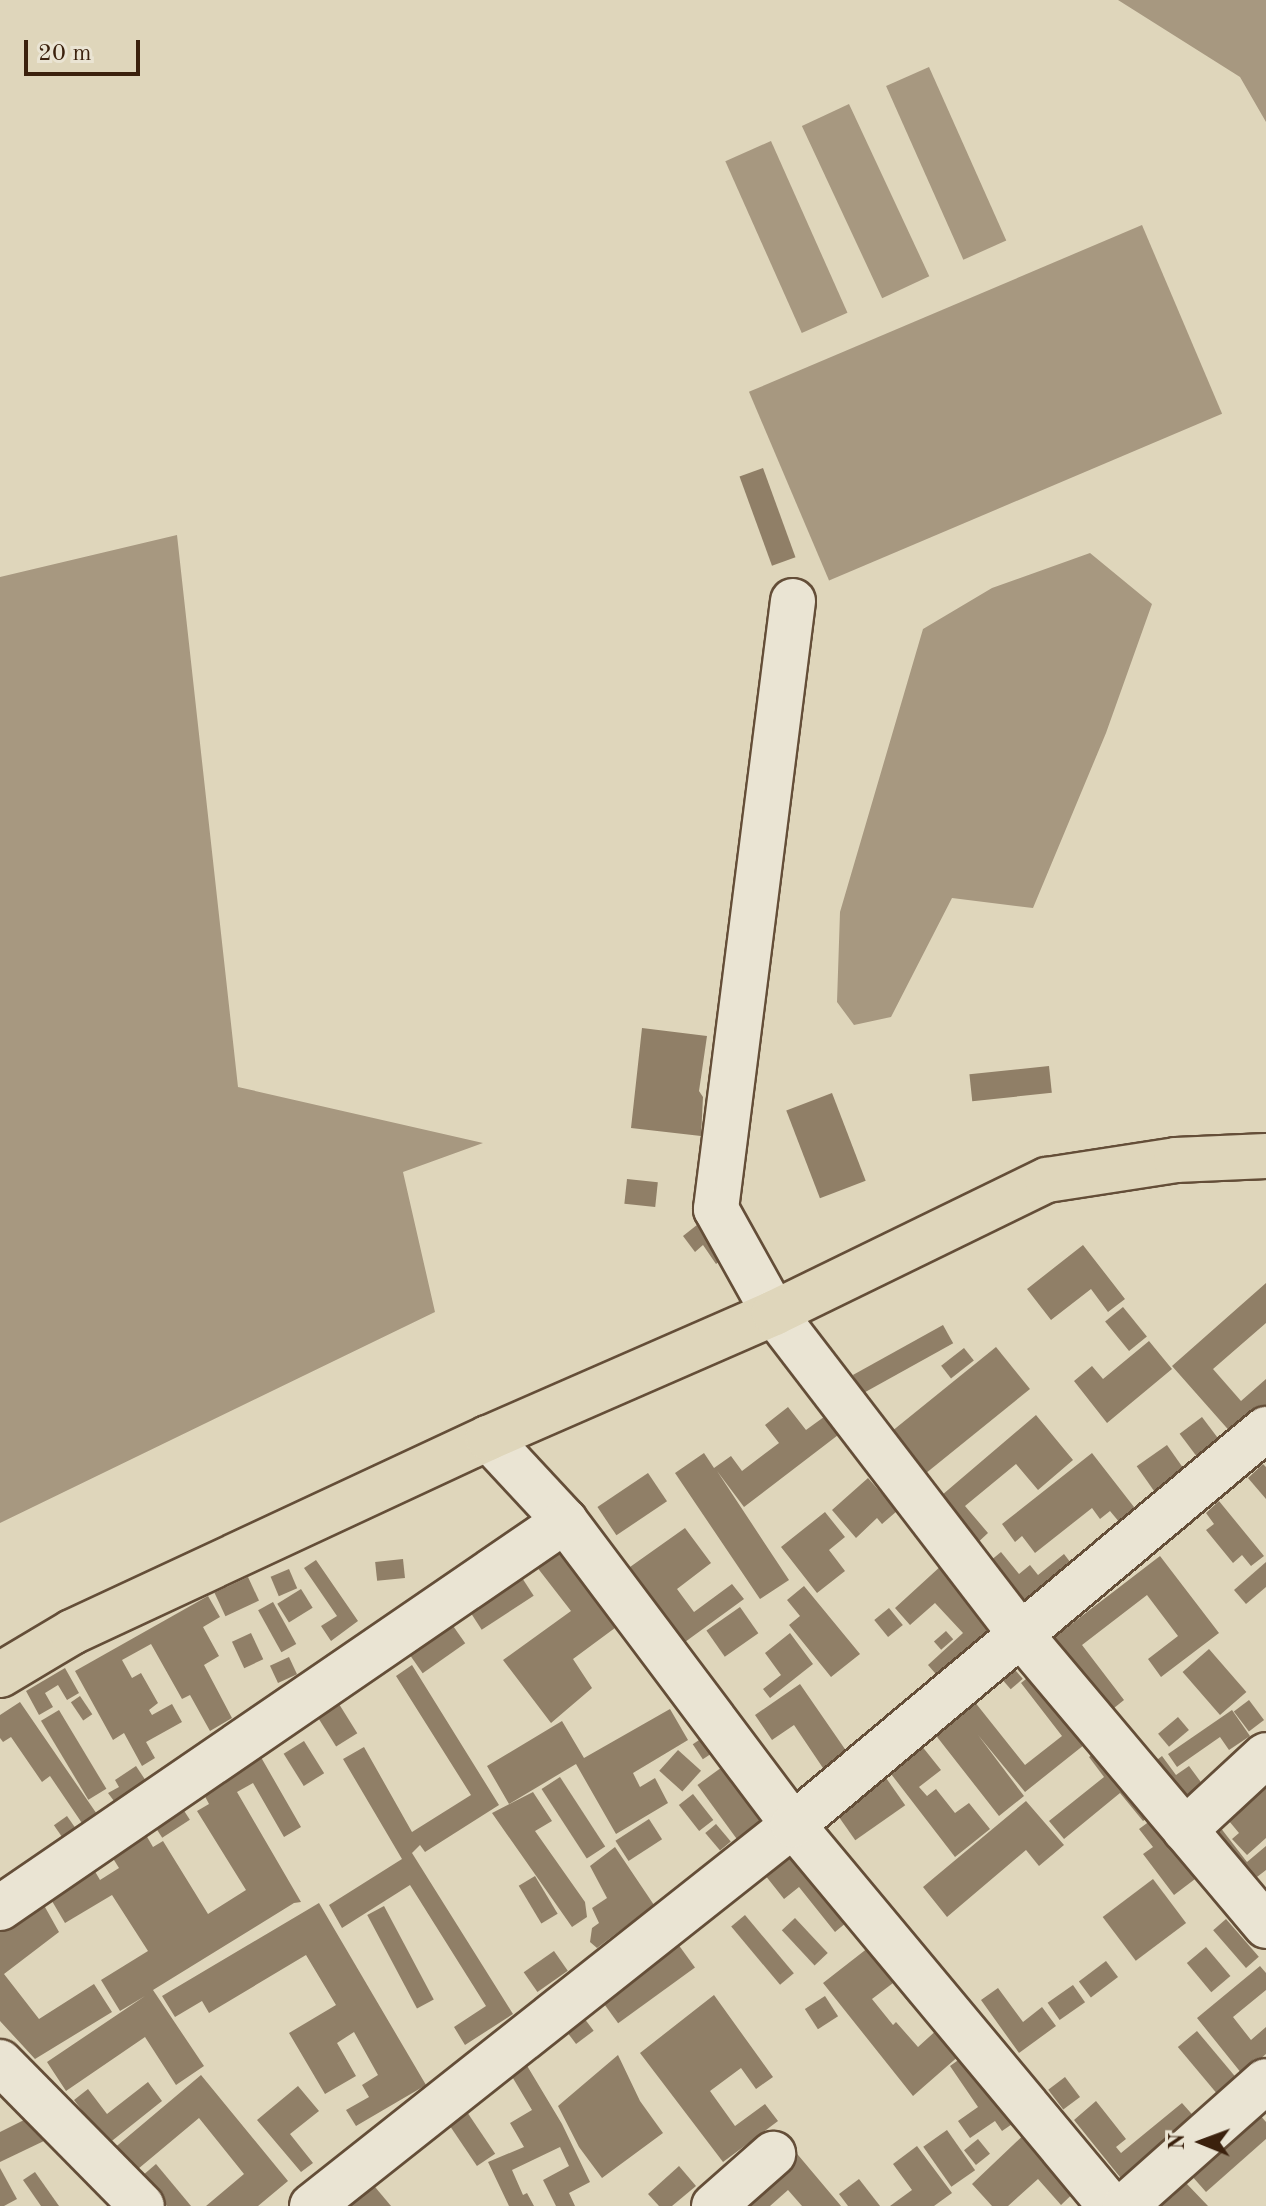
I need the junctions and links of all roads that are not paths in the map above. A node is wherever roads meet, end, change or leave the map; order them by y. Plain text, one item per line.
1 (793, 601) dead end
2 (1266, 1156) edge
3 (774, 1313) junction
4 (1266, 1429) edge
5 (488, 1438) junction
6 (565, 1521) junction
7 (1022, 1636) junction
8 (0, 1675) edge
9 (1266, 1755) edge
10 (793, 1825) junction
11 (1185, 1830) junction
12 (0, 1908) edge
13 (1266, 1926) edge
14 (0, 2062) edge
15 (1266, 2081) edge
16 (773, 2154) dead end
17 (142, 2206) edge
18 (312, 2206) edge
19 (714, 2206) edge
20 (1111, 2206) edge
21 (1125, 2206) edge

1 - 3 street
2 - 3 main road
3 - 5 main road
3 - 7 street
4 - 7 street
5 - 6 street
5 - 8 main road
6 - 10 street
6 - 12 street
7 - 10 street
7 - 11 street
9 - 11 street
10 - 18 street
10 - 20 street
11 - 13 street
14 - 17 street
15 - 21 street
16 - 19 street

